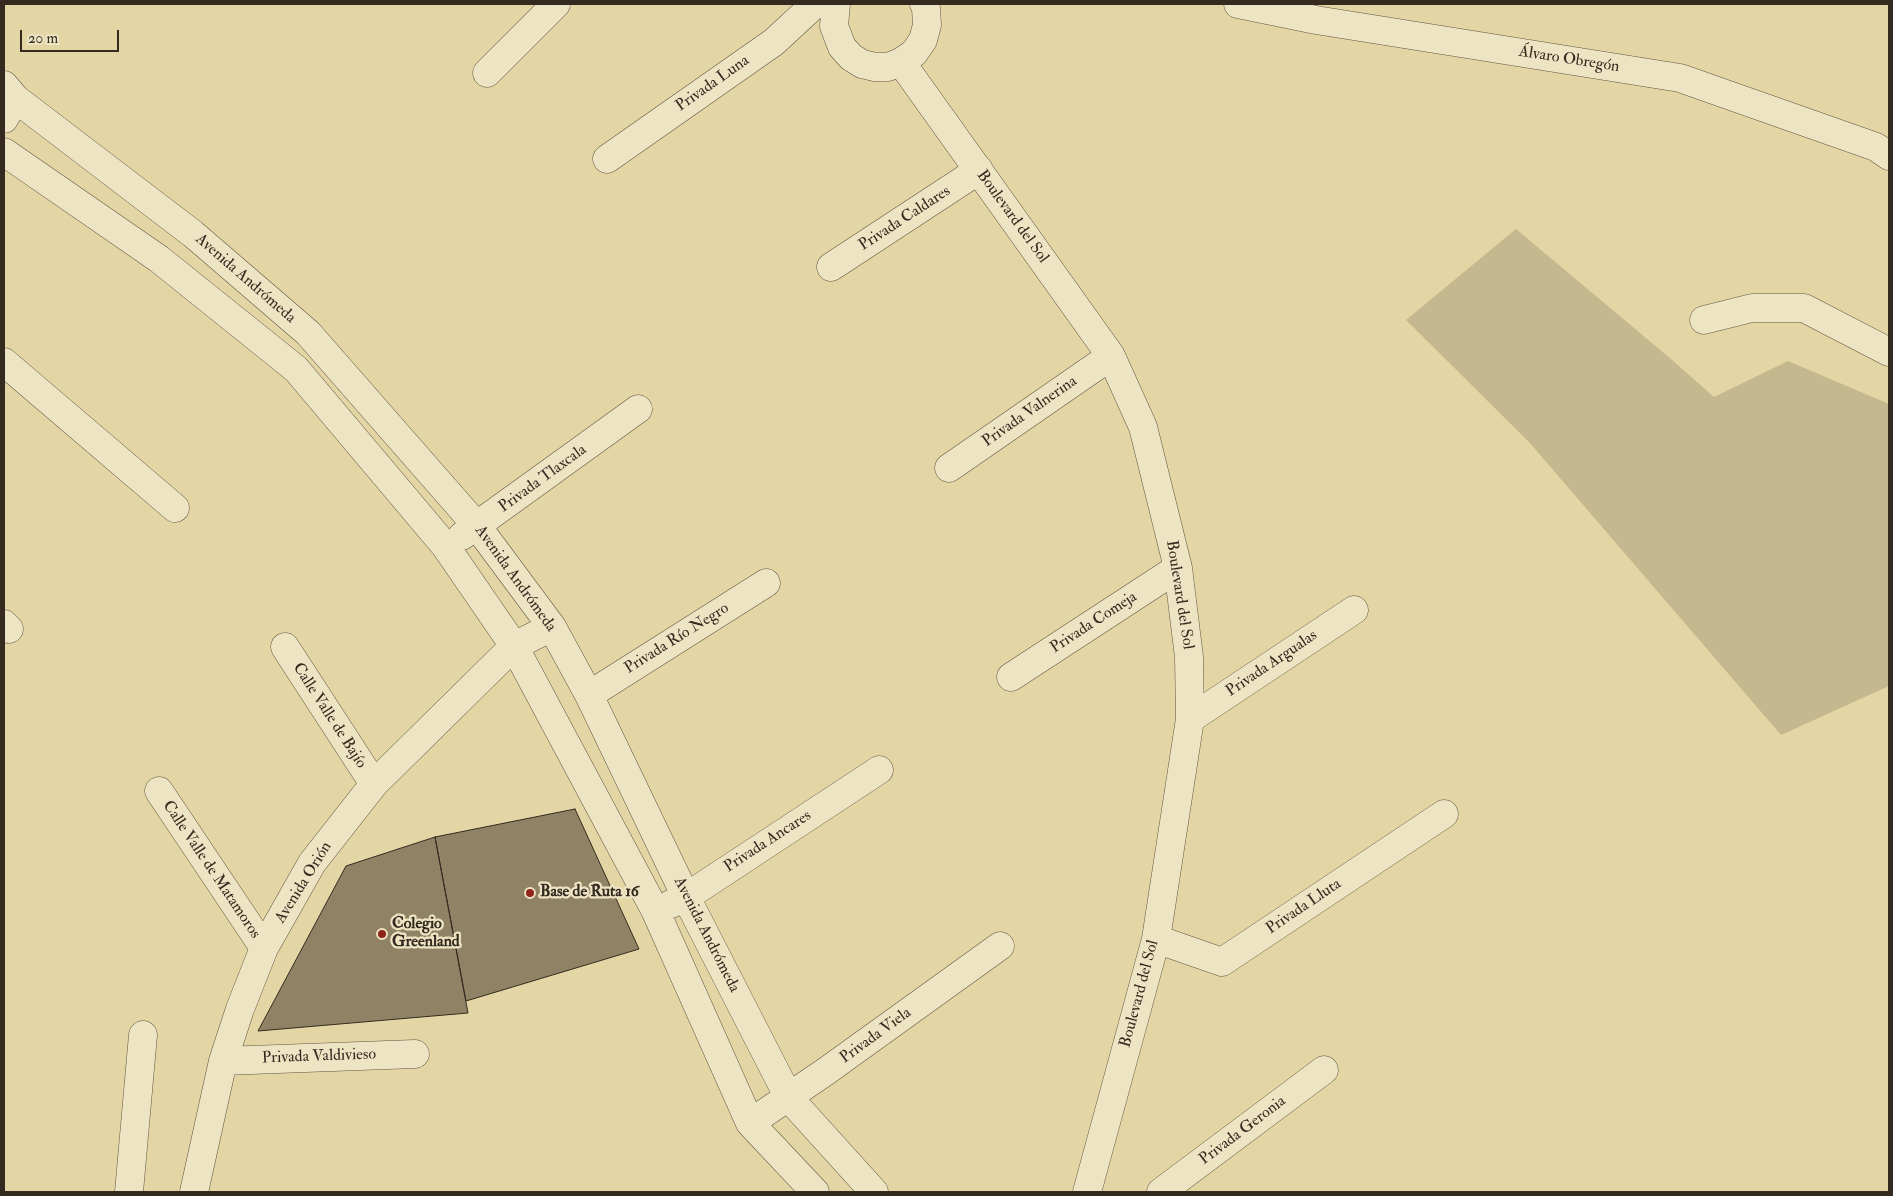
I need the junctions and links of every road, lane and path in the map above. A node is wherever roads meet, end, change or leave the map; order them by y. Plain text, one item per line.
1 (556, 4) edge
2 (815, 4) edge
3 (836, 4) edge
4 (924, 4) edge
5 (1238, 4) edge
6 (901, 62) junction
7 (487, 73) dead end
8 (8, 101) edge
9 (4, 152) edge
10 (1889, 156) edge
11 (607, 159) dead end
12 (979, 170) junction
13 (831, 267) dead end
14 (1704, 320) dead end
15 (1889, 352) edge
16 (1111, 356) junction
17 (4, 362) edge
18 (638, 409) dead end
19 (949, 468) dead end
20 (175, 508) dead end
21 (477, 526) junction
22 (446, 547) junction
23 (1178, 568) junction
24 (766, 583) dead end
25 (1354, 610) dead end
26 (552, 627) junction
27 (514, 646) junction
28 (285, 647) dead end
29 (1011, 678) dead end
30 (589, 695) junction
31 (1190, 719) junction
32 (880, 770) dead end
33 (374, 784) junction
34 (159, 791) dead end
35 (1444, 814) dead end
36 (686, 897) junction
37 (656, 912) junction
38 (1156, 939) junction
39 (1000, 946) dead end
40 (264, 948) junction
41 (143, 1035) dead end
42 (415, 1054) dead end
43 (223, 1061) junction
44 (1324, 1070) dead end
45 (789, 1098) junction
46 (750, 1123) junction
47 (129, 1192) edge
48 (194, 1192) edge
49 (815, 1192) edge
50 (874, 1192) edge
51 (1087, 1192) edge
52 (1161, 1192) edge

1 - 7 street
2 - 11 street, Privada Luna
3 - 6 street
4 - 6 street
5 - 10 street, Álvaro Obregón
6 - 12 street, Boulevard del Sol
8 - 21 street, Avenida Andrómeda
9 - 22 street, Avenida Andrómeda
12 - 13 street, Privada Caldares
12 - 16 street, Boulevard del Sol
14 - 15 street
16 - 19 street, Privada Valnerina
16 - 23 street, Boulevard del Sol
17 - 20 street
18 - 21 street, Privada Tlaxcala
21 - 22 street, Privada Tlaxcala
21 - 26 street, Avenida Andrómeda
22 - 27 street, Avenida Andrómeda
23 - 29 street, Privada Comeja
23 - 31 street, Boulevard del Sol
24 - 30 street, Privada Río Negro
25 - 31 street, Privada Argualas
26 - 27 street, Avenida Orión
26 - 30 street, Avenida Andrómeda
27 - 33 street, Avenida Orión
27 - 37 street, Avenida Andrómeda
28 - 33 street, Calle Valle de Bajío
30 - 36 street, Avenida Andrómeda
31 - 38 street, Boulevard del Sol
32 - 36 street, Privada Ancares
33 - 40 street, Avenida Orión
34 - 40 street, Calle Valle de Matamoros
35 - 38 street, Privada Lluta
36 - 37 street, Privada Ancares
36 - 45 street, Avenida Andrómeda
37 - 46 street, Avenida Andrómeda
38 - 51 street, Boulevard del Sol
39 - 45 street, Privada Viela
40 - 43 street, Avenida Orión
41 - 47 street
42 - 43 street, Privada Valdivieso
43 - 48 street, Avenida Orión
44 - 52 street, Privada Geronia
45 - 46 street, Privada Viela
45 - 50 street, Avenida Andrómeda
46 - 49 street, Avenida Andrómeda

